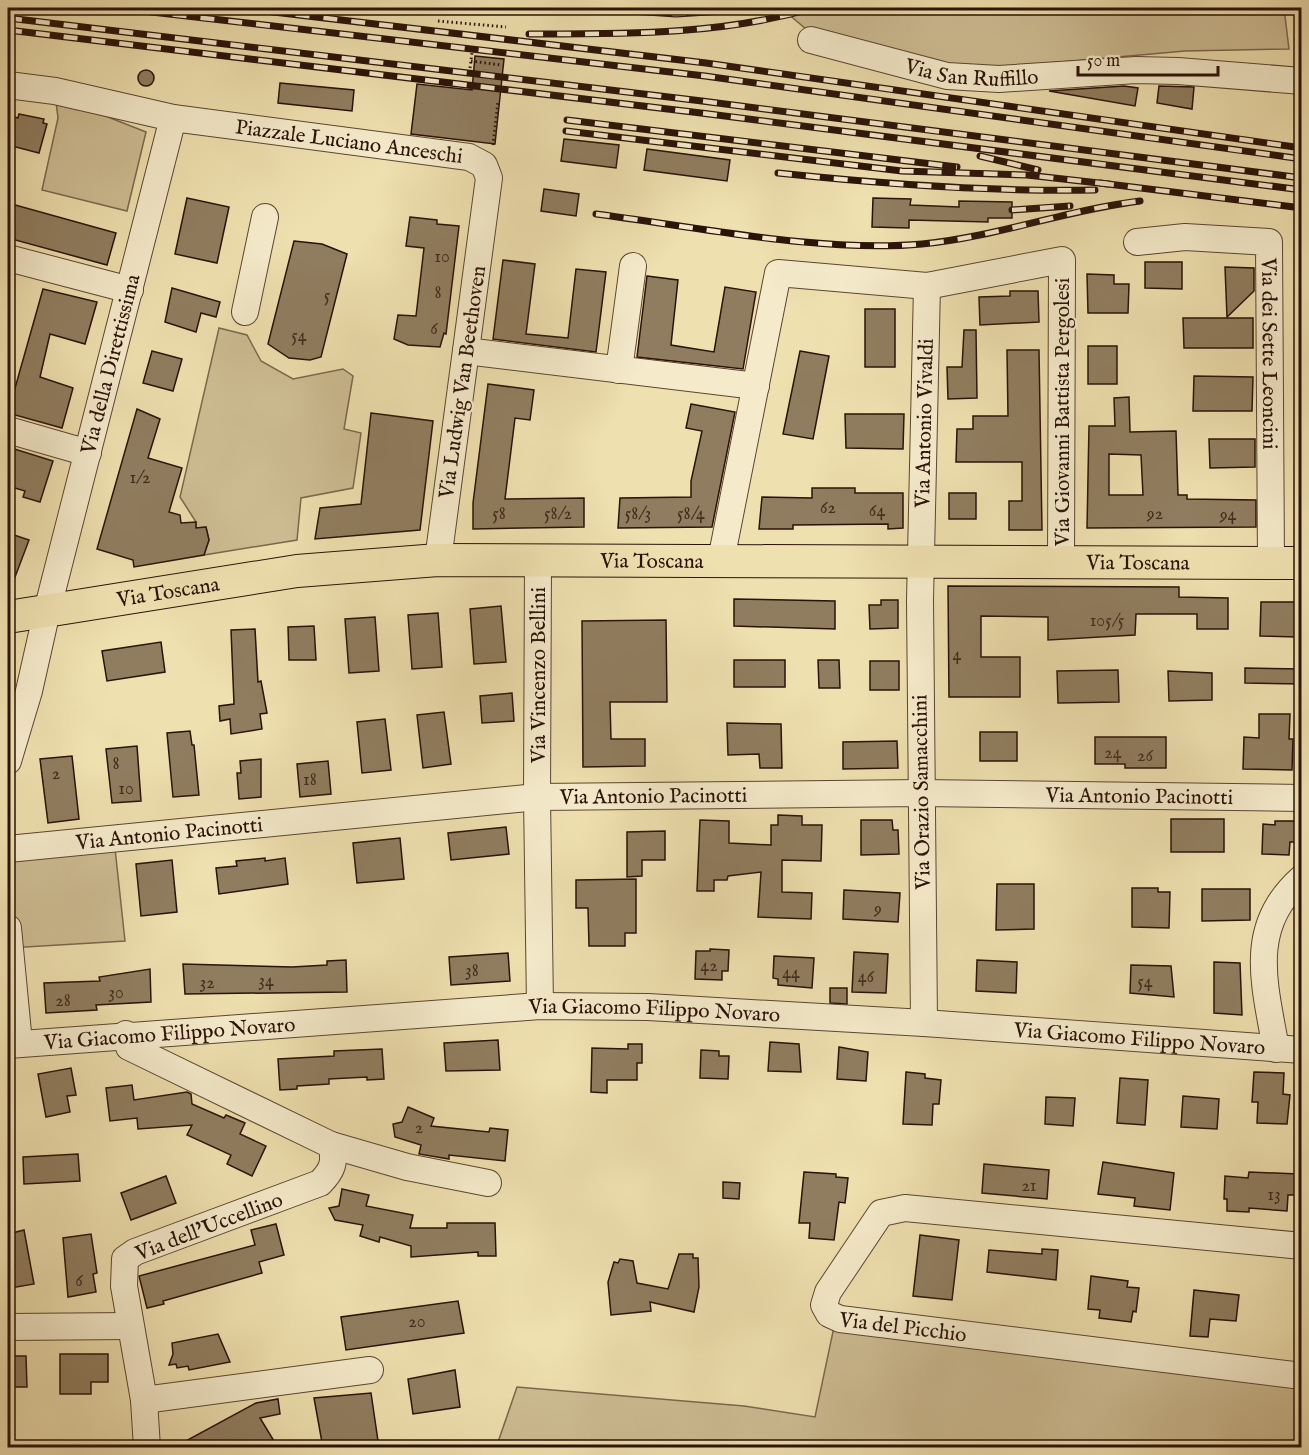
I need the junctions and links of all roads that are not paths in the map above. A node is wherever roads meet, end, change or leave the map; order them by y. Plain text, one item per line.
1 (810, 40) dead end
2 (1302, 81) edge
3 (8, 85) edge
4 (173, 118) junction
5 (486, 204) joint
6 (266, 217) dead end
7 (1137, 242) dead end
8 (8, 258) edge
9 (633, 266) dead end
10 (927, 286) junction
11 (130, 290) junction
12 (244, 312) dead end
13 (466, 351) junction
14 (619, 370) junction
15 (756, 386) junction
16 (8, 430) edge
17 (88, 453) junction
18 (438, 560) junction
19 (538, 560) junction
20 (721, 560) junction
21 (923, 561) junction
22 (1061, 563) junction
23 (1271, 563) junction
24 (1302, 563) edge
25 (47, 611) junction
26 (8, 617) edge
27 (8, 761) edge
28 (921, 793) junction
29 (537, 797) junction
30 (1302, 798) edge
31 (8, 849) edge
32 (1302, 878) edge
33 (8, 928) edge
34 (540, 1006) junction
35 (924, 1023) junction
36 (126, 1034) junction
37 (13, 1044) edge
38 (1276, 1049) junction
39 (1302, 1050) edge
40 (331, 1145) junction
41 (488, 1183) dead end
42 (1302, 1246) edge
43 (130, 1326) junction
44 (8, 1327) edge
45 (370, 1370) dead end
46 (1302, 1376) edge
47 (144, 1400) junction
48 (147, 1448) edge

1 - 2 street, Via San Ruffillo
3 - 4 street, Piazzale Luciano Anceschi
4 - 5 street, Piazzale Luciano Anceschi
4 - 11 street, Via della Direttissima
5 - 13 street, Via Ludwig Van Beethoven
6 - 12 street
7 - 23 street, Via dei Sette Leoncini
8 - 11 street
9 - 14 street
10 - 15 street, Via Giovanni Battista Pergolesi
10 - 21 street, Via Antonio Vivaldi
10 - 22 street, Via Giovanni Battista Pergolesi
11 - 17 street, Via della Direttissima
13 - 14 street
13 - 18 street, Via Ludwig Van Beethoven
14 - 15 street
15 - 20 street
16 - 17 street
17 - 25 street, Via della Direttissima
18 - 19 main road, Via Toscana
18 - 25 main road, Via Toscana
19 - 20 main road, Via Toscana
19 - 29 street, Via Vincenzo Bellini
20 - 21 main road, Via Toscana
21 - 22 main road, Via Toscana
21 - 28 street, Via Orazio Samacchini
22 - 23 main road, Via Toscana
23 - 24 main road, Via Toscana
25 - 26 main road, Via Toscana
25 - 27 street, Via della Direttissima
28 - 29 street, Via Antonio Pacinotti
28 - 30 street, Via Antonio Pacinotti
28 - 35 street, Via Orazio Samacchini
29 - 31 street, Via Antonio Pacinotti
29 - 34 street, Via Vincenzo Bellini
32 - 38 street
33 - 37 street
34 - 35 street, Via Giacomo Filippo Novaro
34 - 36 street, Via Giacomo Filippo Novaro
35 - 38 street, Via Giacomo Filippo Novaro
36 - 37 street, Via Giacomo Filippo Novaro
36 - 40 street
38 - 39 street, Via Giacomo Filippo Novaro
40 - 41 street
40 - 43 street, Via dell'Uccellino
42 - 46 street, Via del Picchio
43 - 44 street
43 - 47 street, Via dell'Uccellino
45 - 47 street
47 - 48 street, Via dell'Uccellino

